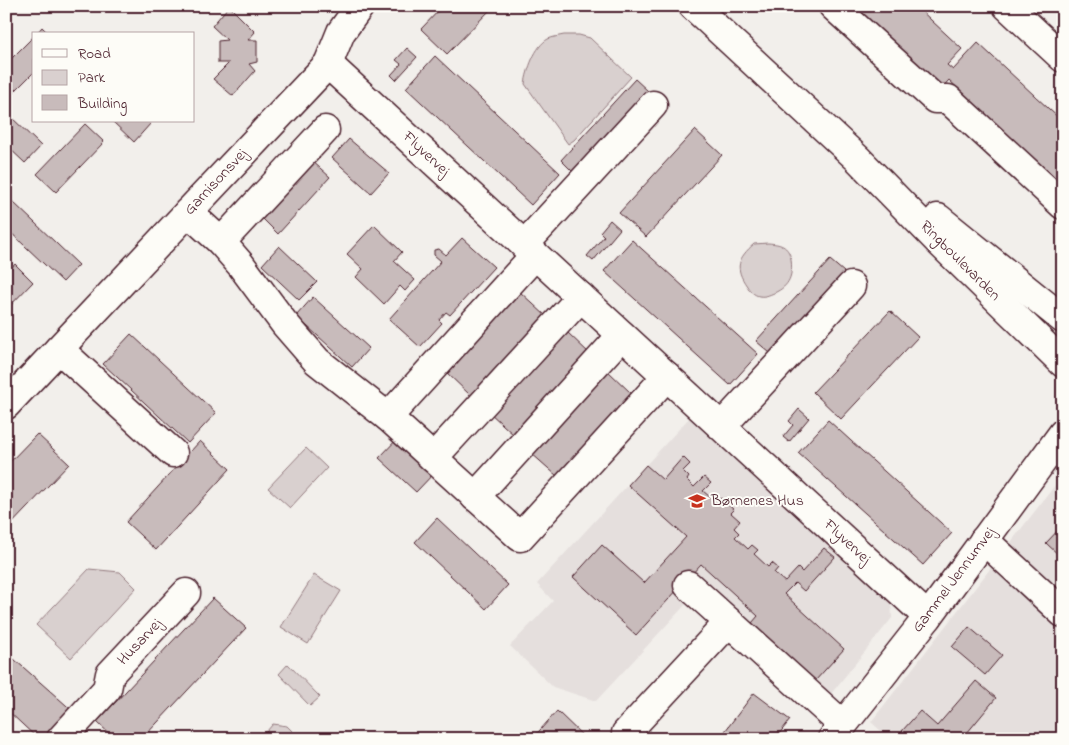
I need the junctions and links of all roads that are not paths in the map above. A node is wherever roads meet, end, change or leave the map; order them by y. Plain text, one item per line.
1 (360, 6) edge
2 (693, 6) edge
3 (833, 6) edge
4 (1007, 6) edge
5 (1063, 58) edge
6 (328, 64) junction
7 (653, 105) dead end
8 (325, 130) dead end
9 (858, 159) junction
10 (1063, 205) edge
11 (188, 212) junction
12 (221, 242) junction
13 (530, 250) junction
14 (851, 286) dead end
15 (581, 296) junction
16 (1063, 319) edge
17 (622, 335) junction
18 (59, 349) junction
19 (1063, 363) edge
20 (667, 376) junction
21 (6, 405) edge
22 (388, 417) junction
23 (722, 426) junction
24 (1063, 433) edge
25 (173, 453) dead end
26 (433, 458) junction
27 (475, 496) junction
28 (984, 540) junction
29 (688, 585) dead end
30 (186, 593) dead end
31 (1063, 613) edge
32 (928, 617) junction
33 (729, 622) junction
34 (837, 732) edge
35 (626, 733) dead end
36 (61, 739) edge

1 - 6 street, Garnisonsvej
2 - 9 street, Ringboulevarden
3 - 10 street
4 - 5 street
6 - 11 street, Garnisonsvej
6 - 13 street, Flyvervej
7 - 13 street
8 - 12 street
9 - 16 street, Ringboulevarden
9 - 19 street, Ringboulevarden
11 - 12 street
11 - 18 street, Garnisonsvej
12 - 22 street
13 - 15 street, Flyvervej
13 - 22 street
14 - 23 street
15 - 17 street, Flyvervej
15 - 26 street
17 - 20 street, Flyvervej
17 - 27 street
18 - 21 street, Garnisonsvej
18 - 25 street
20 - 23 street, Flyvervej
20 - 27 street
22 - 26 street
23 - 32 street, Flyvervej
24 - 28 street, Gammel Jennumvej
26 - 27 street
28 - 31 street
28 - 32 street, Gammel Jennumvej
29 - 33 street, Gammel Jennumvej
30 - 36 street, Husarvej
32 - 34 street, Gammel Jennumvej
33 - 34 street, Gammel Jennumvej
33 - 35 street

